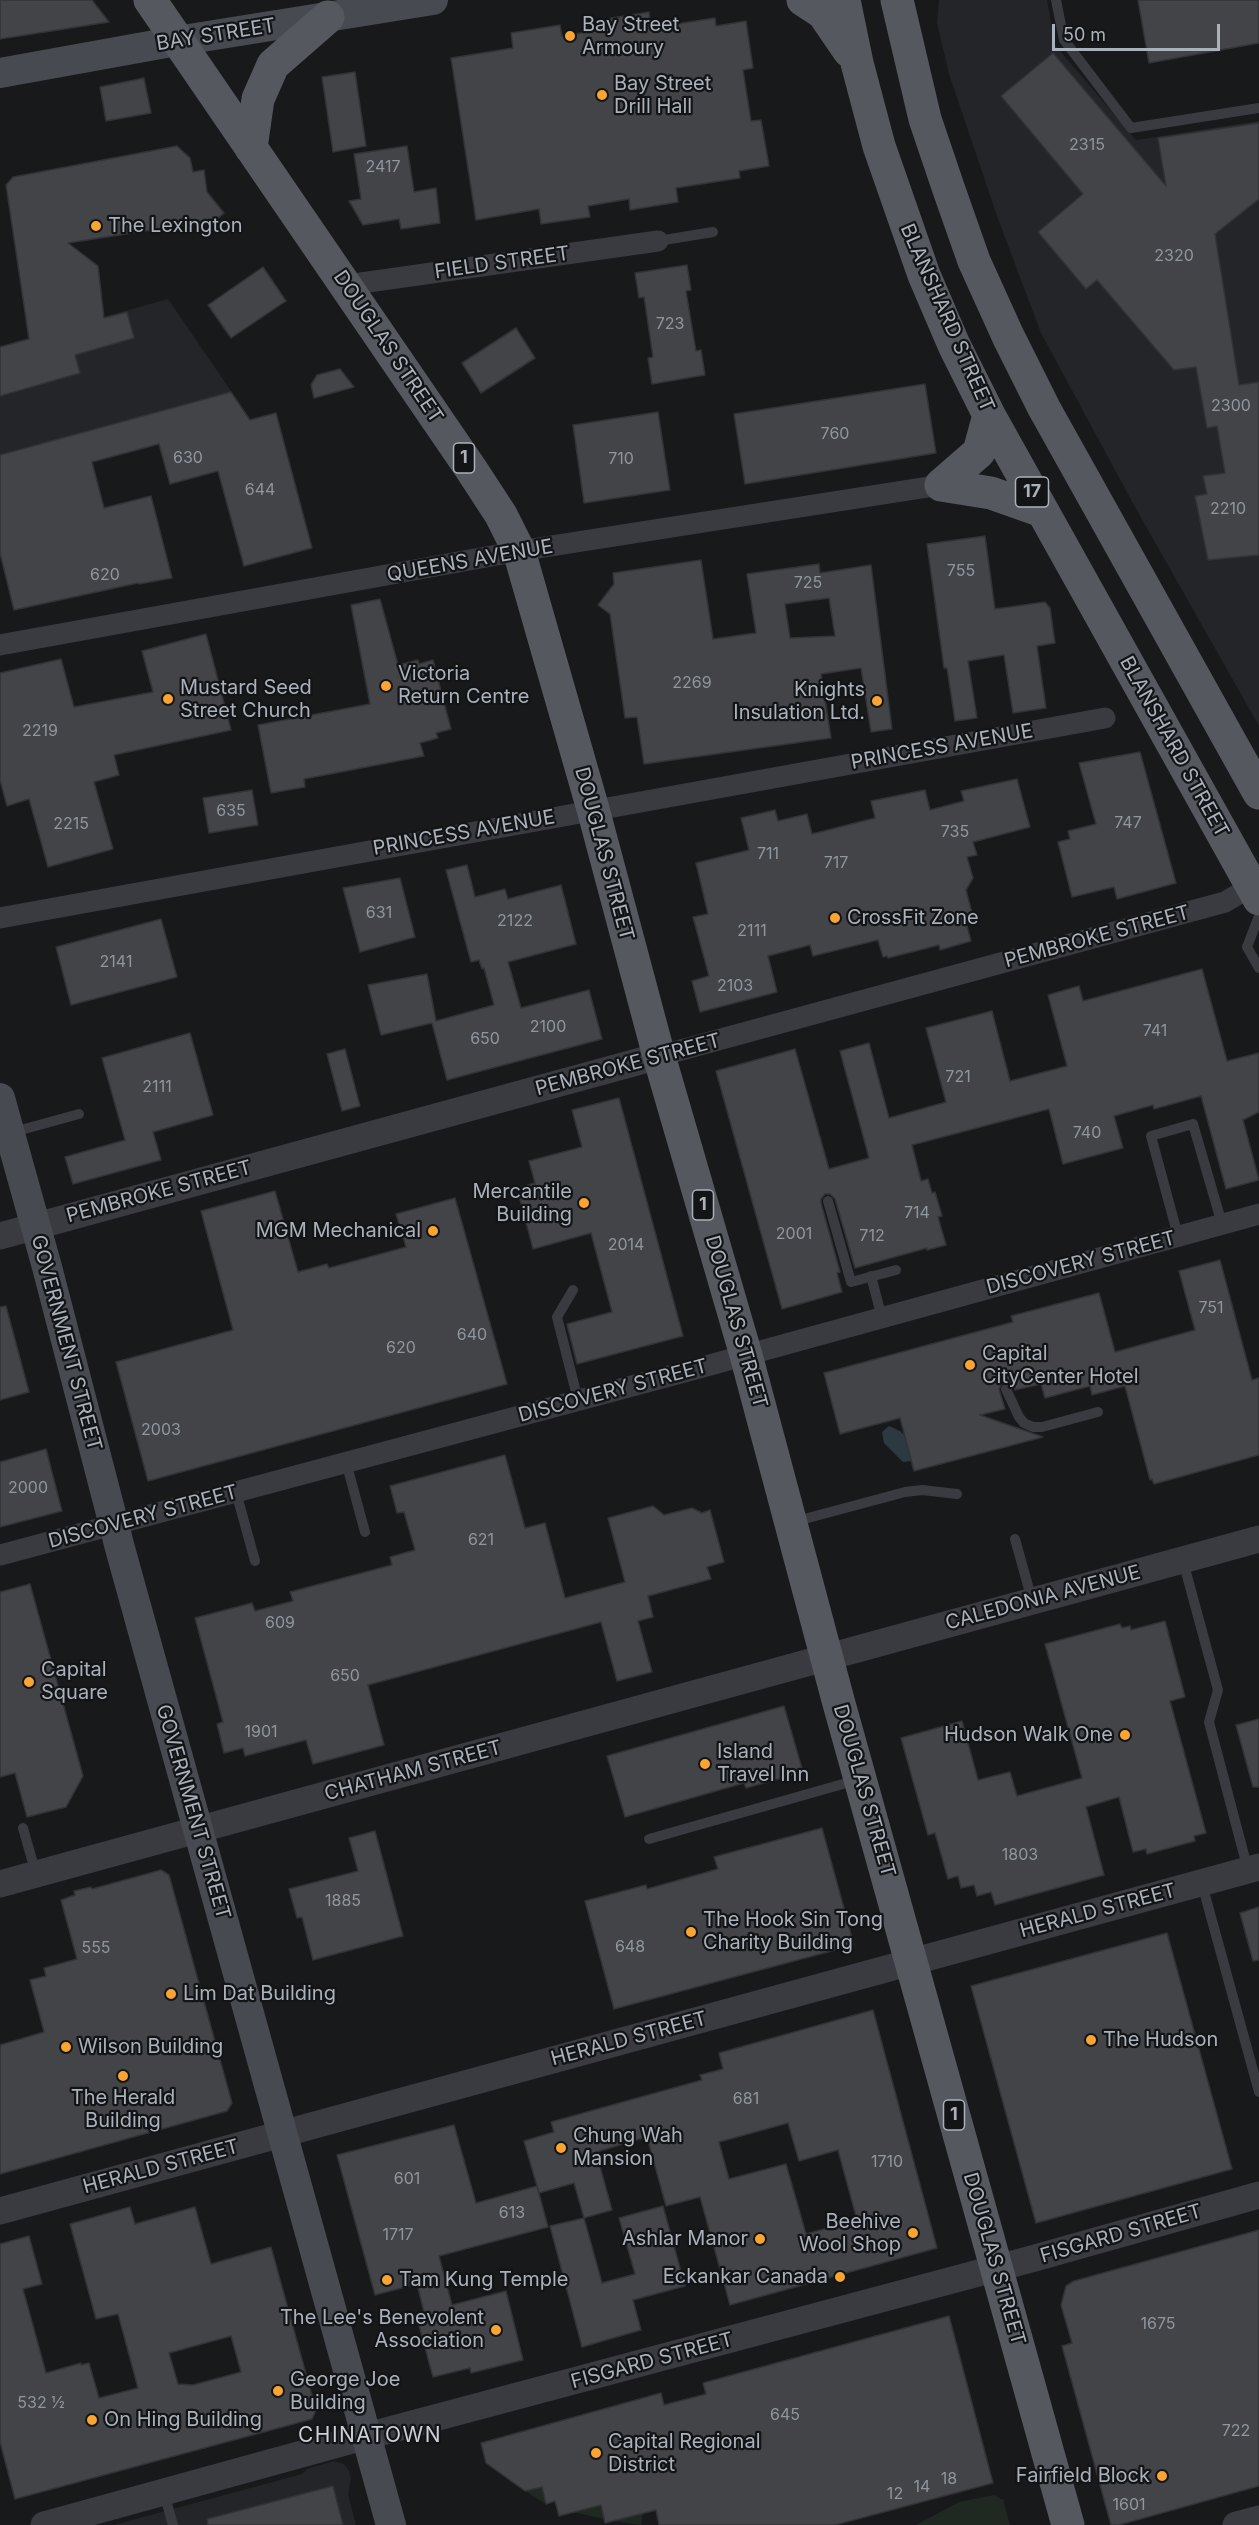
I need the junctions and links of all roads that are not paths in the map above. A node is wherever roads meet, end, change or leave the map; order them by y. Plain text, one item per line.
1 (150, 0) edge
2 (433, 0) edge
3 (803, 0) edge
4 (844, 0) edge
5 (897, 0) edge
6 (917, 0) edge
7 (1056, 0) edge
8 (328, 17) junction
9 (177, 41) junction
10 (906, 42) junction
11 (857, 63) junction
12 (0, 73) edge
13 (1259, 108) edge
14 (251, 148) junction
15 (713, 232) dead end
16 (658, 241) joint
17 (347, 285) junction
18 (989, 415) junction
19 (940, 485) junction
20 (1042, 511) junction
21 (519, 551) junction
22 (0, 645) edge
23 (1106, 718) dead end
24 (1259, 793) edge
25 (593, 809) junction
26 (1257, 894) edge
27 (0, 918) edge
28 (1259, 968) edge
29 (659, 1056) junction
30 (0, 1098) edge
31 (79, 1114) dead end
32 (10, 1133) junction
33 (828, 1202) dead end
34 (1259, 1214) edge
35 (1221, 1224) junction
36 (36, 1226) junction
37 (0, 1236) edge
38 (1178, 1236) junction
39 (896, 1270) dead end
40 (871, 1276) junction
41 (573, 1290) dead end
42 (882, 1318) junction
43 (746, 1355) junction
44 (1006, 1389) dead end
45 (578, 1400) junction
46 (1098, 1412) dead end
47 (346, 1462) junction
48 (236, 1492) junction
49 (957, 1494) dead end
50 (791, 1522) junction
51 (114, 1525) junction
52 (365, 1532) dead end
53 (1015, 1539) dead end
54 (1259, 1539) edge
55 (0, 1555) edge
56 (1182, 1560) junction
57 (255, 1561) dead end
58 (1032, 1600) junction
59 (827, 1657) junction
60 (860, 1779) junction
61 (23, 1828) dead end
62 (198, 1829) junction
63 (649, 1839) dead end
64 (1254, 1869) edge
65 (36, 1874) junction
66 (1202, 1883) junction
67 (0, 1884) edge
68 (912, 1962) junction
69 (1259, 2092) edge
70 (284, 2134) junction
71 (1259, 2195) edge
72 (0, 2211) edge
73 (996, 2268) junction
74 (367, 2436) junction
75 (164, 2493) junction
76 (1259, 2519) edge
77 (44, 2525) edge
78 (173, 2525) edge
79 (391, 2525) edge
80 (1068, 2525) edge
81 (1236, 2525) edge

1 - 9 main road, DOUGLAS STREET / 1
2 - 8 main road, BAY STREET
3 - 11 main road
4 - 11 main road, BLANSHARD STREET / 17
5 - 10 main road
6 - 10 main road
7 - 13 lane
8 - 9 main road, BAY STREET
8 - 14 main road
9 - 12 main road, BAY STREET
9 - 14 main road, DOUGLAS STREET / 1
10 - 24 main road
11 - 18 main road, BLANSHARD STREET / 17
14 - 17 main road, DOUGLAS STREET / 1
15 - 16 lane
16 - 17 street, FIELD STREET
17 - 21 main road, DOUGLAS STREET / 1
18 - 19 main road
18 - 20 main road, BLANSHARD STREET / 17
19 - 20 main road
19 - 21 street, QUEENS AVENUE
20 - 26 main road, BLANSHARD STREET / 17
21 - 22 street, QUEENS AVENUE
21 - 25 main road, DOUGLAS STREET / 1
23 - 25 street, PRINCESS AVENUE
25 - 27 street, PRINCESS AVENUE
25 - 29 main road, DOUGLAS STREET / 1
26 - 28 lane
26 - 29 street, PEMBROKE STREET
29 - 36 street, PEMBROKE STREET
29 - 43 main road, DOUGLAS STREET / 1
30 - 32 main road, GOVERNMENT STREET
31 - 32 lane
32 - 36 main road, GOVERNMENT STREET
33 - 40 lane
34 - 35 street, DISCOVERY STREET
35 - 38 street, DISCOVERY STREET
35 - 38 lane
36 - 37 street, PEMBROKE STREET
36 - 51 main road, GOVERNMENT STREET
38 - 42 street, DISCOVERY STREET
39 - 40 lane
40 - 42 lane
41 - 45 lane
42 - 43 street, DISCOVERY STREET
43 - 45 street, DISCOVERY STREET
43 - 50 main road, DOUGLAS STREET / 1
44 - 46 lane
45 - 47 street, DISCOVERY STREET
47 - 48 street, DISCOVERY STREET
47 - 52 lane
48 - 51 street, DISCOVERY STREET
48 - 57 lane
49 - 50 lane
50 - 59 main road, DOUGLAS STREET / 1
51 - 55 street, DISCOVERY STREET
51 - 62 main road, GOVERNMENT STREET
53 - 58 lane
54 - 56 street, CALEDONIA AVENUE
56 - 58 street, CALEDONIA AVENUE
56 - 64 lane
58 - 59 street, CALEDONIA AVENUE
59 - 60 main road, DOUGLAS STREET / 1
59 - 62 street, CHATHAM STREET
60 - 63 lane
60 - 68 main road, DOUGLAS STREET / 1
61 - 65 lane
62 - 65 street, CHATHAM STREET
62 - 70 main road, GOVERNMENT STREET
64 - 66 street, HERALD STREET
65 - 67 street, CHATHAM STREET
66 - 68 street, HERALD STREET
66 - 69 lane
68 - 70 street, HERALD STREET
68 - 73 main road, DOUGLAS STREET / 1
70 - 72 street, HERALD STREET
70 - 74 main road, GOVERNMENT STREET
71 - 73 street, FISGARD STREET
73 - 74 street, FISGARD STREET
73 - 80 main road, DOUGLAS STREET / 1
74 - 75 street, FISGARD STREET
74 - 79 main road, GOVERNMENT STREET
75 - 77 street, FISGARD STREET
75 - 78 lane
76 - 81 street

